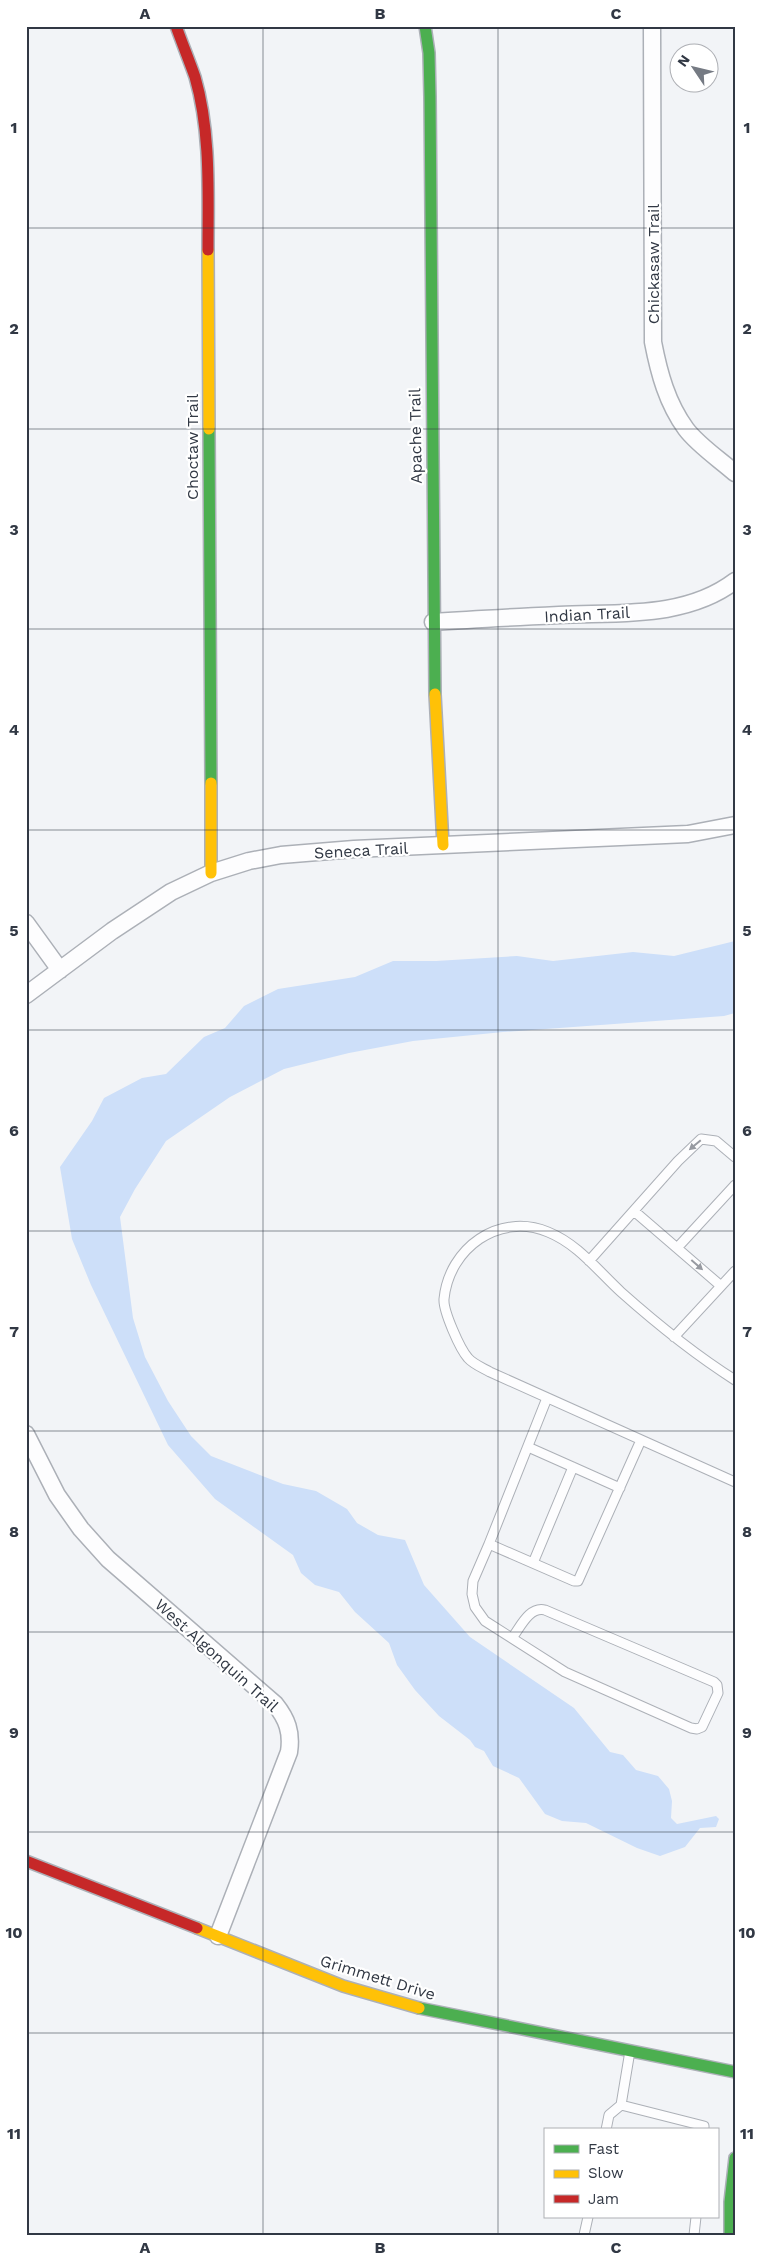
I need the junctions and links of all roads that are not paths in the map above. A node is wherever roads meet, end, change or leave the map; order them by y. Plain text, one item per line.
1 (176, 26) edge
2 (425, 26) edge
3 (652, 26) edge
4 (735, 473) edge
5 (735, 581) edge
6 (433, 622) junction
7 (735, 825) edge
8 (443, 845) junction
9 (211, 873) junction
10 (26, 923) edge
11 (60, 970) junction
12 (26, 995) edge
13 (735, 1157) edge
14 (735, 1185) edge
15 (634, 1211) junction
16 (677, 1248) junction
17 (589, 1261) junction
18 (735, 1271) edge
19 (721, 1286) junction
20 (674, 1336) junction
21 (735, 1380) edge
22 (547, 1398) junction
23 (26, 1434) edge
24 (640, 1440) junction
25 (528, 1447) junction
26 (574, 1467) junction
27 (735, 1482) edge
28 (620, 1488) junction
29 (489, 1544) junction
30 (533, 1563) junction
31 (512, 1638) junction
32 (26, 1861) edge
33 (218, 1936) junction
34 (630, 2051) junction
35 (735, 2072) edge
36 (621, 2105) junction
37 (606, 2128) edge
38 (704, 2128) edge
39 (735, 2158) edge
40 (588, 2218) edge
41 (696, 2218) edge
42 (584, 2235) edge
43 (694, 2235) edge
44 (730, 2235) edge

1 - 9 street, Choctaw Trail
2 - 6 street, Apache Trail
3 - 4 street, Chickasaw Trail
5 - 6 street, Indian Trail
6 - 8 street, Apache Trail
7 - 8 street, Seneca Trail
8 - 9 street, Seneca Trail
9 - 11 street, Seneca Trail
10 - 11 street
11 - 12 street, Seneca Trail
13 -> 15 lane
14 - 16 lane
15 - 16 lane
15 - 17 lane
16 -> 19 lane
17 - 20 lane
17 - 22 lane
18 - 19 lane
19 - 20 lane
20 - 21 lane
22 - 24 lane
22 - 25 lane
23 - 33 street, West Algonquin Trail
24 - 27 lane
24 - 28 lane
25 - 26 lane
25 - 29 lane
26 - 28 lane
26 - 30 lane
28 - 30 lane
29 - 30 lane
29 - 31 lane
31 - 31 lane
32 - 33 street, Grimmett Drive
33 - 34 street, Grimmett Drive
34 - 35 street, Grimmett Drive
34 - 36 lane
36 - 37 lane
36 - 38 lane
39 - 44 street
40 - 42 lane
41 - 43 lane

